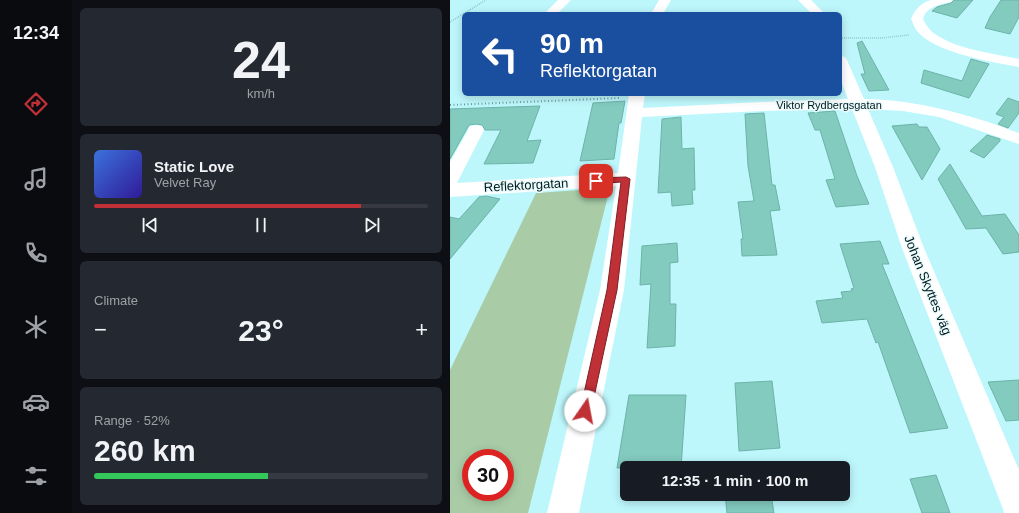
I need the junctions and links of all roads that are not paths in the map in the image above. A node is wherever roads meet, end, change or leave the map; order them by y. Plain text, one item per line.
1 (565, 0) edge
2 (665, 0) edge
3 (804, 0) edge
4 (947, 0) edge
5 (552, 12) edge
6 (658, 12) edge
7 (817, 12) edge
8 (1019, 63) edge
9 (842, 65) edge
10 (636, 101) edge
11 (858, 103) junction
12 (476, 130) dead end
13 (1019, 139) edge
14 (450, 179) edge
15 (626, 179) junction
16 (450, 190) edge
17 (1019, 509) edge
18 (563, 513) edge

1 - 5 street
2 - 6 street
3 - 7 street
4 - 8 street
9 - 11 street, Johan Skyttes väg
10 - 11 street, Viktor Rydbergsgatan
10 - 15 street
11 - 13 street, Viktor Rydbergsgatan
11 - 17 street, Johan Skyttes väg
12 - 14 street
15 - 16 street, Reflektorgatan
15 - 18 street

